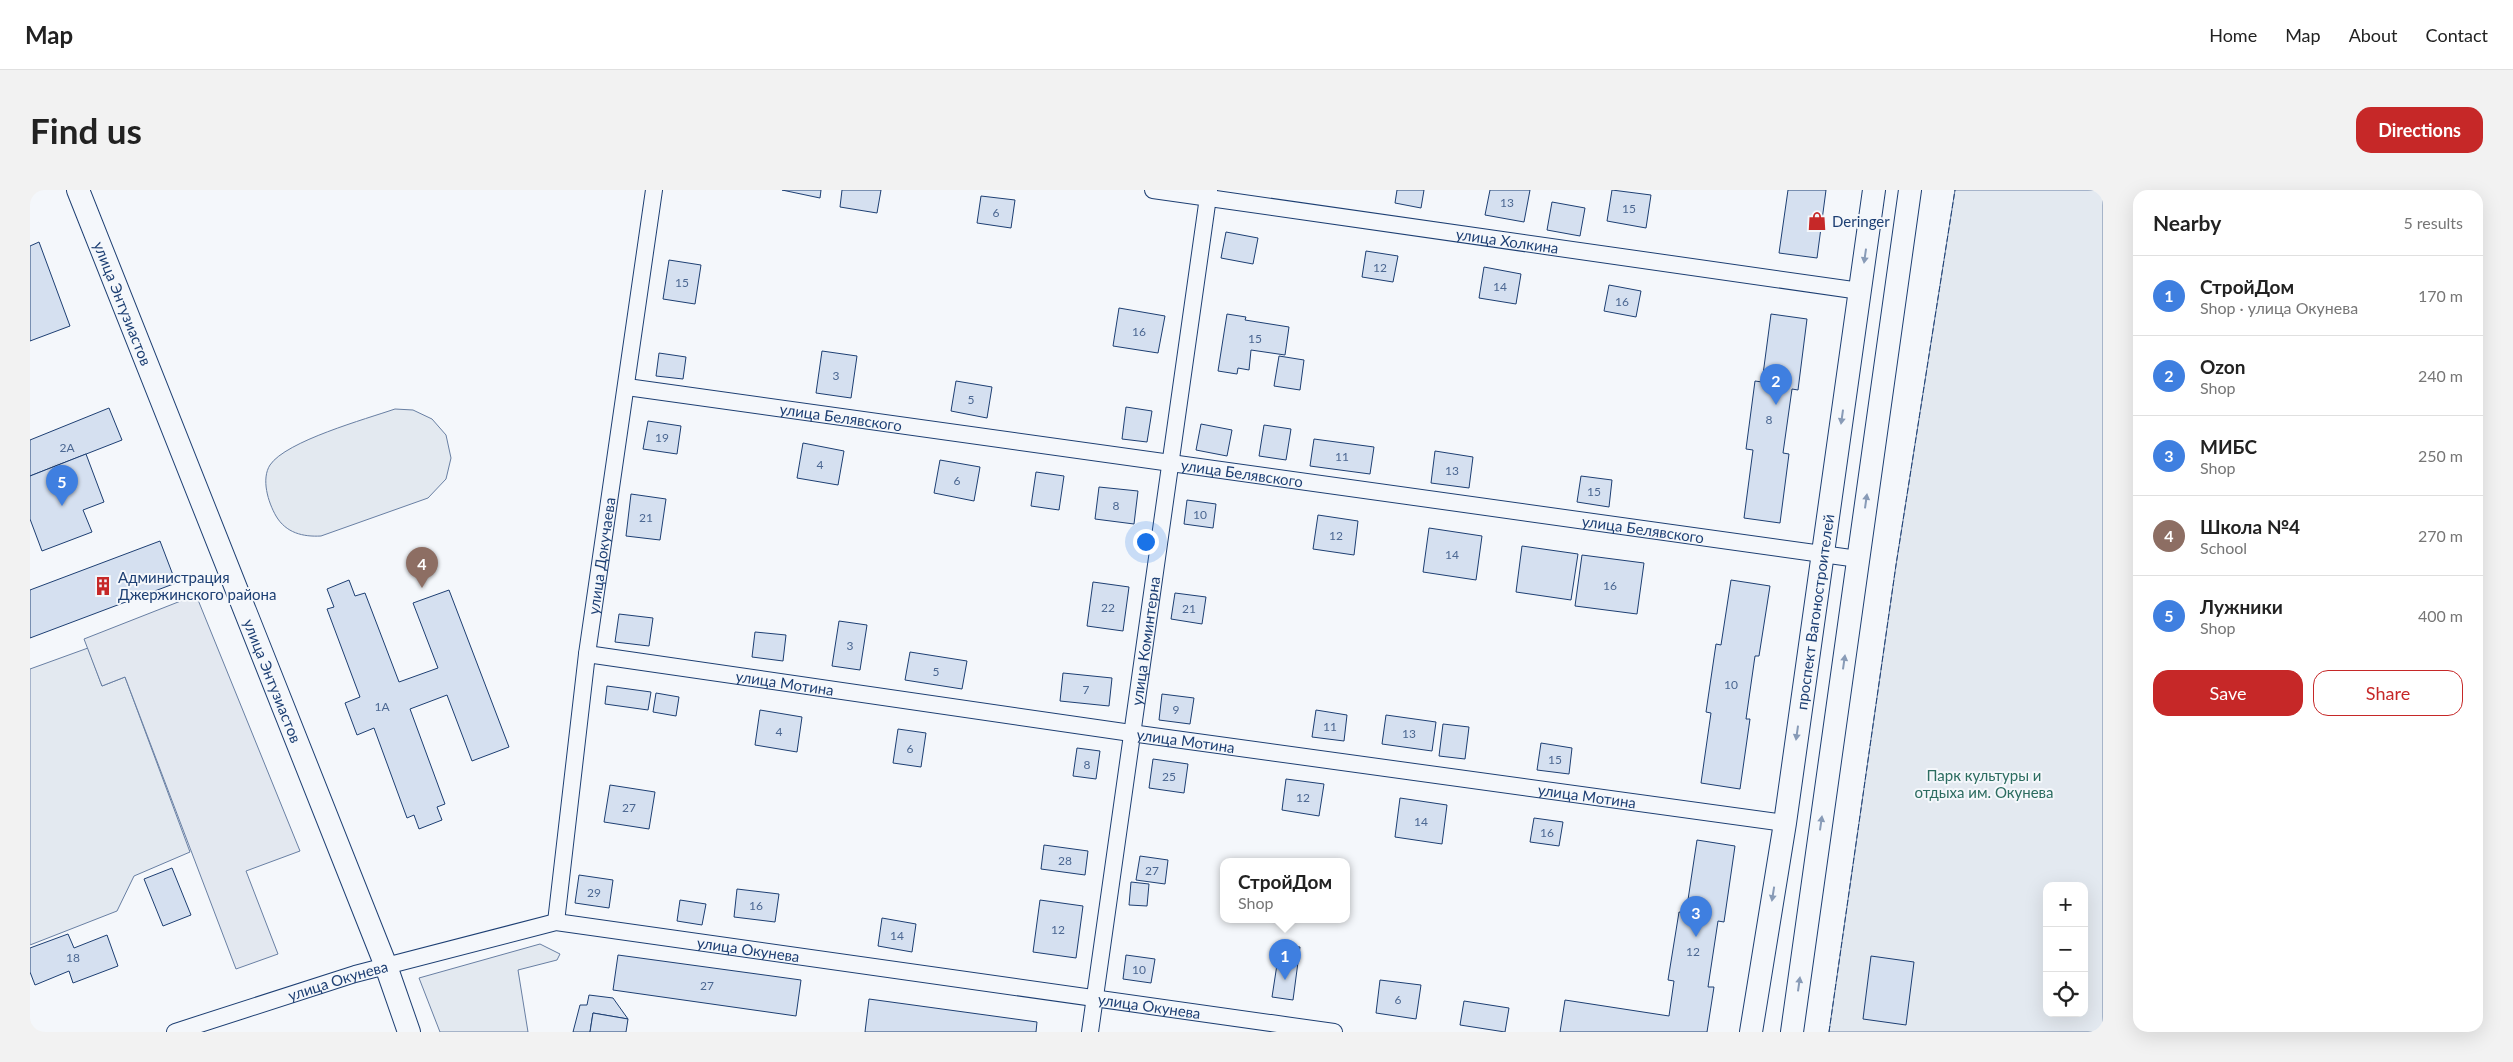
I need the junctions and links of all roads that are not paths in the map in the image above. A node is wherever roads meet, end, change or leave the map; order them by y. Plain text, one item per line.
1 (78, 190) edge
2 (654, 190) edge
3 (1152, 190) edge
4 (1874, 190) edge
5 (1910, 190) edge
6 (1208, 194) edge
7 (1860, 291) junction
8 (627, 387) junction
9 (1170, 464) junction
10 (1823, 554) junction
11 (1858, 559) junction
12 (587, 654) junction
13 (1131, 733) junction
14 (1785, 823) junction
15 (556, 922) junction
16 (386, 966) junction
17 (1095, 1000) junction
18 (175, 1032) edge
19 (409, 1032) edge
20 (1090, 1032) edge
21 (1334, 1032) edge
22 (1751, 1032) edge
23 (1792, 1032) edge

1 - 16 main road, улица Энтузиастов
2 - 8 street, улица Докучаева
3 - 6 street, улица Холкина
4 -> 7 main road, проспект Вагоностроителей
11 -> 5 main road
6 - 7 street, улица Холкина
6 - 9 street, улица Коминтерна
7 -> 10 main road, проспект Вагоностроителей
8 - 9 street, улица Белявского
8 - 12 street, улица Докучаева
9 - 10 street, улица Белявского
9 - 13 street, улица Коминтерна
10 - 11 street, улица Белявского
10 -> 14 main road, проспект Вагоностроителей
23 -> 11 main road
12 - 13 street, улица Мотина
12 - 15 street, улица Докучаева
13 - 14 street, улица Мотина
13 - 17 street, улица Коминтерна
14 -> 22 main road, проспект Вагоностроителей
15 - 16 street, улица Окунева
15 - 17 street, улица Окунева
16 - 18 street, улица Окунева
16 - 19 main road, улица Энтузиастов
17 - 20 street, улица Коминтерна
17 - 21 street, улица Окунева

